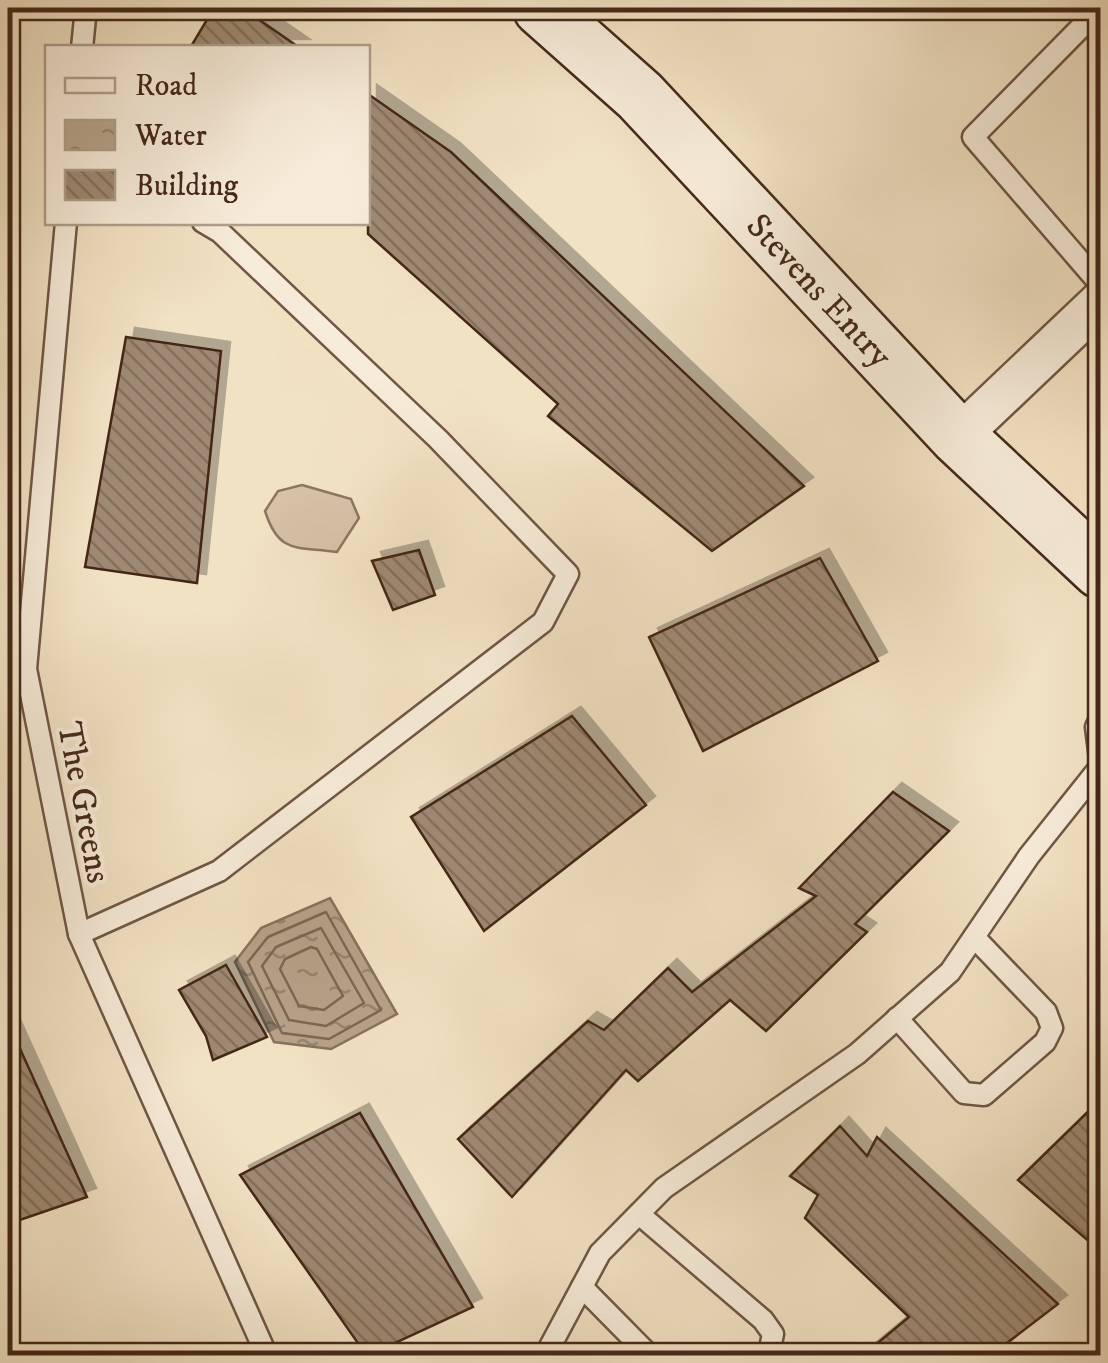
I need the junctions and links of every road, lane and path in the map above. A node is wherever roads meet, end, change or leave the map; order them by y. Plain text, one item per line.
1 (86, 8) edge
2 (541, 8) edge
3 (1100, 8) edge
4 (82, 45) edge
5 (66, 225) edge
6 (208, 225) edge
7 (1100, 284) edge
8 (1100, 302) edge
9 (958, 436) junction
10 (1100, 570) edge
11 (1100, 719) edge
12 (1100, 759) edge
13 (1100, 767) edge
14 (78, 934) junction
15 (974, 937) junction
16 (897, 1018) junction
17 (639, 1214) junction
18 (582, 1287) junction
19 (267, 1356) edge
20 (544, 1356) edge
21 (650, 1356) edge
22 (762, 1356) edge

1 - 4 lane
2 - 9 street, Stevens Entry
3 - 7 lane
5 - 14 lane, The Greens
6 - 14 lane
8 - 9 street
9 - 10 street, Stevens Entry
11 - 12 lane
13 - 15 lane
14 - 19 lane, The Greens
15 - 16 lane
15 - 16 lane
16 - 17 lane
17 - 18 lane
17 - 22 lane
18 - 20 lane
18 - 21 lane

